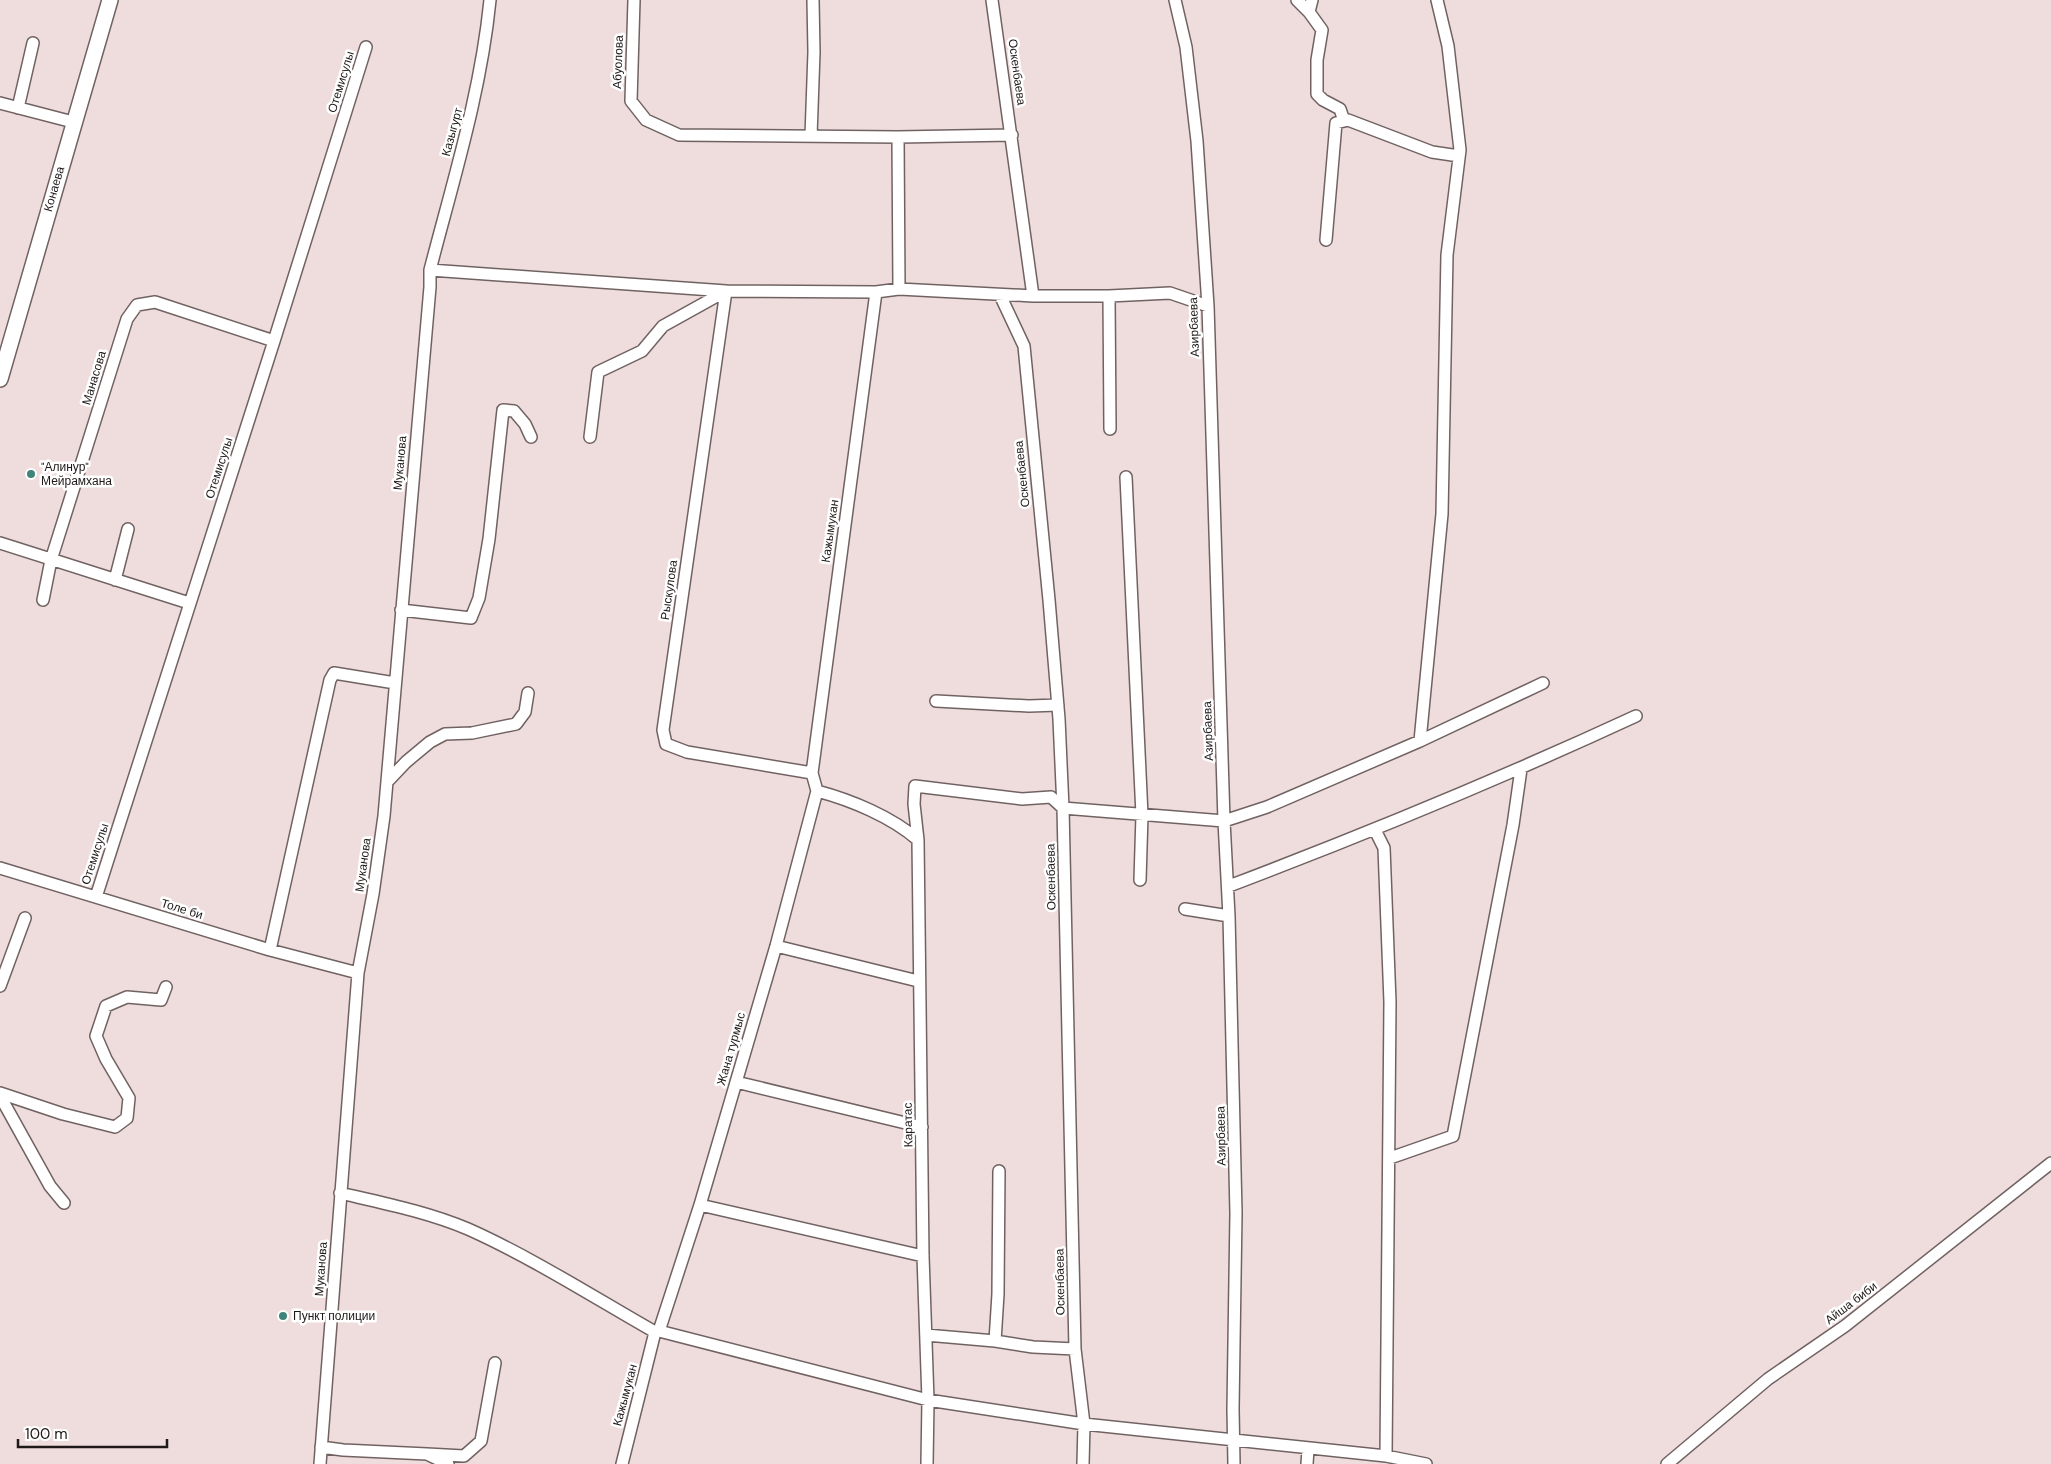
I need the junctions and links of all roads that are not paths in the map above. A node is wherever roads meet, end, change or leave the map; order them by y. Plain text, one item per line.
1 (110, 0) edge
2 (490, 0) edge
3 (634, 0) edge
4 (812, 0) edge
5 (992, 0) edge
6 (1175, 0) edge
7 (1297, 0) edge
8 (1312, 0) edge
9 (1437, 0) edge
10 (1309, 12) junction
11 (33, 42) dead end
12 (366, 47) dead end
13 (0, 103) edge
14 (18, 108) junction
15 (1344, 121) junction
16 (73, 122) junction
17 (1012, 135) junction
18 (811, 136) junction
19 (898, 137) junction
20 (1459, 156) junction
21 (1326, 240) dead end
22 (430, 270) junction
23 (899, 289) junction
24 (726, 292) junction
25 (876, 292) junction
26 (1000, 295) junction
27 (1033, 296) junction
28 (1109, 296) junction
29 (1208, 306) junction
30 (274, 341) junction
31 (0, 379) edge
32 (1110, 429) dead end
33 (531, 437) dead end
34 (590, 437) dead end
35 (1126, 477) dead end
36 (128, 529) dead end
37 (0, 543) edge
38 (51, 560) junction
39 (115, 580) junction
40 (42, 600) dead end
41 (189, 603) junction
42 (401, 610) junction
43 (395, 683) junction
44 (1543, 683) dead end
45 (528, 693) dead end
46 (936, 701) dead end
47 (1058, 705) junction
48 (1636, 716) dead end
49 (1420, 741) junction
50 (1521, 769) junction
51 (812, 773) junction
52 (388, 780) junction
53 (817, 791) junction
54 (1064, 808) junction
55 (1142, 815) junction
56 (1224, 821) junction
57 (1375, 830) junction
58 (918, 840) junction
59 (0, 868) edge
60 (1140, 880) dead end
61 (1229, 886) junction
62 (96, 897) junction
63 (1185, 909) dead end
64 (1230, 916) junction
65 (24, 918) dead end
66 (776, 946) junction
67 (270, 950) junction
68 (358, 973) junction
69 (918, 981) junction
70 (0, 986) edge
71 (166, 987) dead end
72 (736, 1082) junction
73 (0, 1094) edge
74 (922, 1127) junction
75 (1390, 1158) junction
76 (2051, 1163) edge
77 (999, 1171) dead end
78 (340, 1194) junction
79 (64, 1203) dead end
80 (700, 1205) junction
81 (923, 1256) junction
82 (657, 1332) junction
83 (926, 1335) junction
84 (995, 1341) junction
85 (1075, 1349) junction
86 (495, 1364) dead end
87 (928, 1400) junction
88 (1084, 1424) junction
89 (1234, 1442) junction
90 (321, 1447) junction
91 (1308, 1449) junction
92 (426, 1454) junction
93 (1386, 1456) junction
94 (320, 1464) edge
95 (448, 1464) edge
96 (622, 1464) edge
97 (927, 1464) edge
98 (1083, 1464) edge
99 (1234, 1464) edge
100 (1307, 1464) edge
101 (1426, 1464) edge
102 (1667, 1464) edge

1 - 16 main road, Конаева
2 - 22 street, Казыгурт
3 - 18 street, Абуолова
4 - 18 street
5 - 17 street, Оскенбаева
6 - 29 street, Азирбаева
7 - 10 street
8 - 10 street
9 - 20 street
10 - 15 street
11 - 14 street
12 - 30 street, Отемисулы
13 - 14 street
14 - 16 street
15 - 20 street
15 - 21 street
16 - 31 main road, Конаева
17 - 19 street
17 - 27 street, Оскенбаева
18 - 19 street
19 - 23 street
20 - 49 street
22 - 24 street
22 - 42 street, Муканова
23 - 25 street
23 - 26 street
24 - 25 street
24 - 34 street
24 - 51 street, Рыскулова
25 - 51 street, Кажымукан
26 - 27 street
26 - 47 street, Оскенбаева
27 - 28 street
28 - 29 street
28 - 32 street
29 - 56 street, Азирбаева
30 - 38 street, Манасова
30 - 41 street, Отемисулы
33 - 42 street
35 - 55 street
36 - 39 street
37 - 38 street
38 - 39 street
38 - 40 street, Манасова
39 - 41 street
41 - 62 street, Отемисулы
42 - 43 street, Муканова
43 - 52 street, Муканова
43 - 67 street
44 - 49 street
45 - 52 street
46 - 47 street
47 - 54 street, Оскенбаева
48 - 50 street
49 - 56 street
50 - 57 street
50 - 75 street
51 - 53 street
52 - 68 street, Муканова
53 - 58 street
53 - 66 street, Жана турмыс
54 - 55 street
54 - 58 street, Каратас
54 - 85 street, Оскенбаева
55 - 56 street
55 - 60 street
56 - 61 street, Азирбаева
57 - 61 street
57 - 75 street
58 - 69 street, Каратас
59 - 62 street, Толе би
61 - 64 street, Азирбаева
62 - 67 street, Толе би
63 - 64 street
64 - 89 street, Азирбаева
65 - 70 street
66 - 69 street
66 - 72 street, Жана турмыс
67 - 68 street, Толе би
68 - 78 street, Муканова
69 - 74 street, Каратас
71 - 73 street
72 - 74 street
72 - 80 street, Жана турмыс
73 - 79 street
74 - 81 street, Каратас
75 - 93 street
76 - 102 street, Айша биби
77 - 84 street
78 - 82 street
78 - 90 street, Муканова
80 - 81 street
80 - 82 street, Жана турмыс
81 - 83 street, Каратас
82 - 87 street
82 - 96 street, Кажымукан
83 - 84 street
83 - 87 street, Каратас
84 - 85 street
85 - 88 street, Оскенбаева
86 - 92 street
87 - 88 street
87 - 97 street, Каратас
88 - 89 street
88 - 98 street, Оскенбаева
89 - 91 street
89 - 99 street, Азирбаева
90 - 92 street
90 - 94 street, Муканова
91 - 93 street
91 - 100 street
92 - 95 street
93 - 101 street

